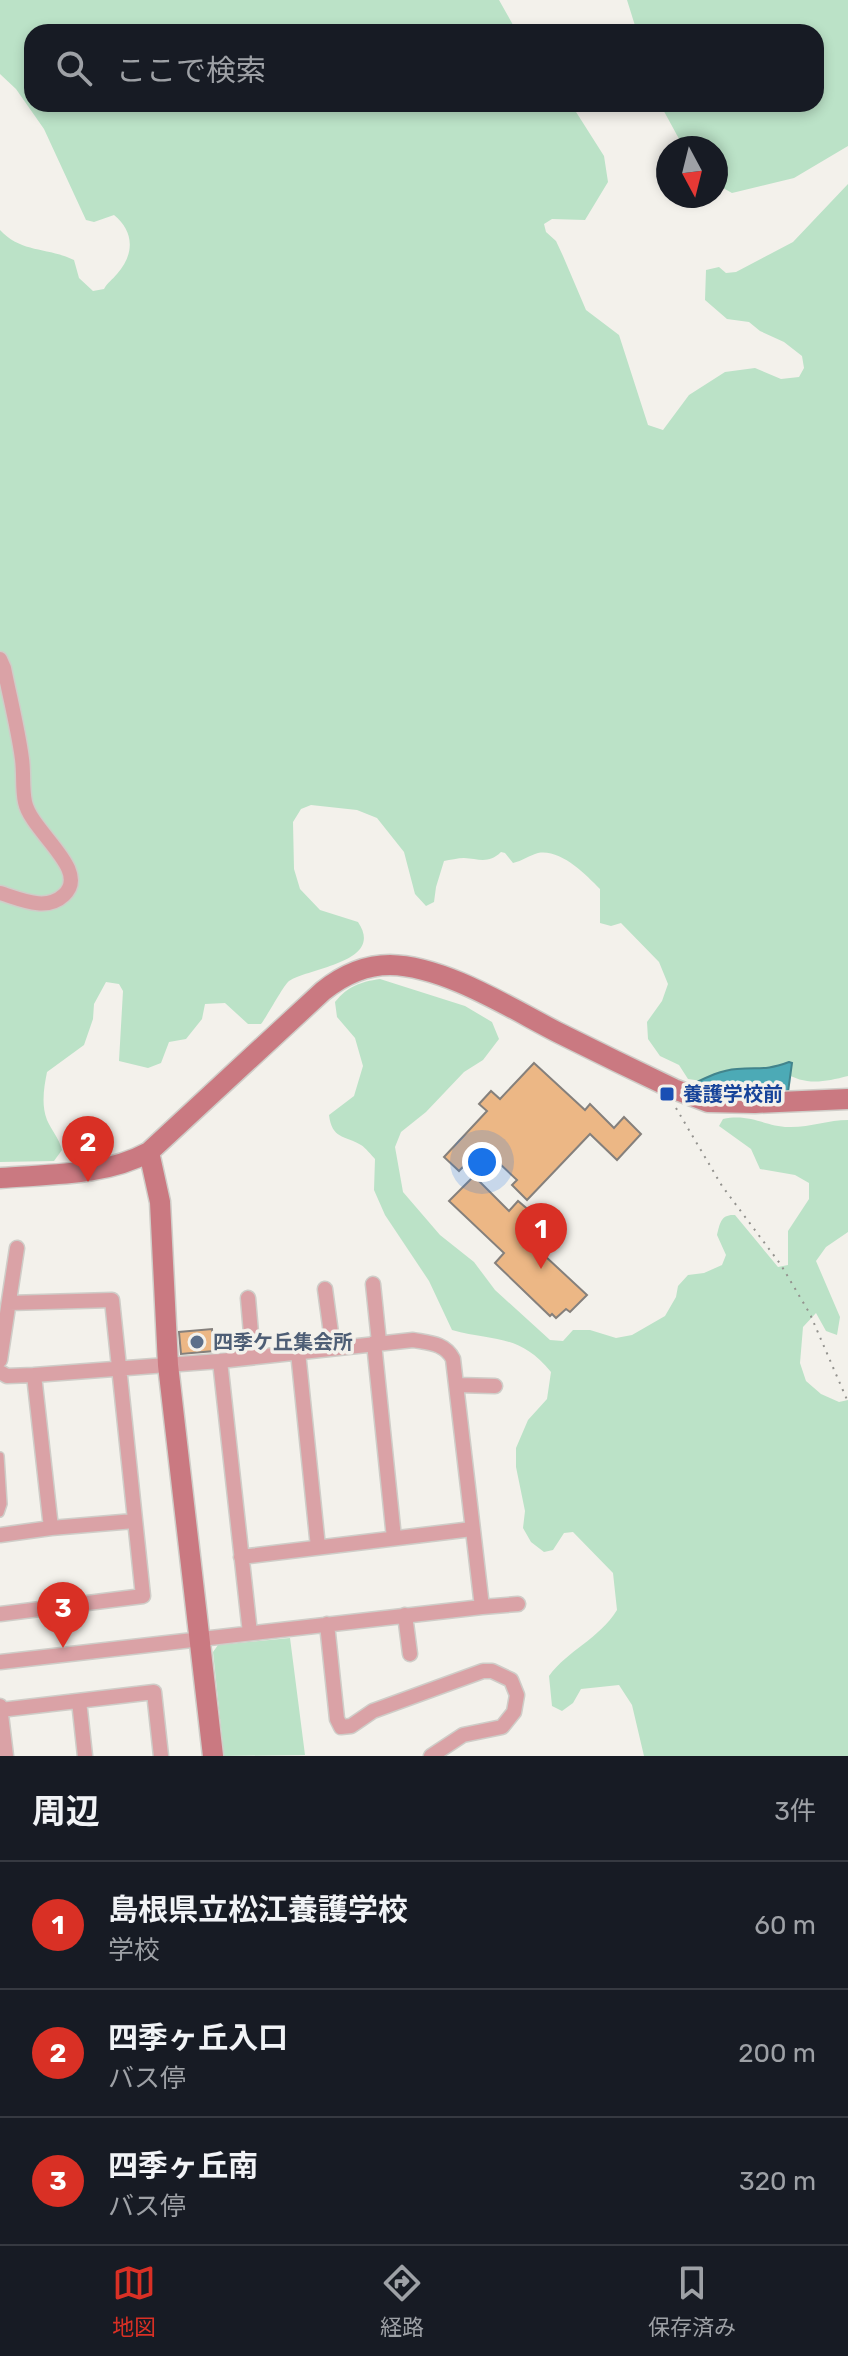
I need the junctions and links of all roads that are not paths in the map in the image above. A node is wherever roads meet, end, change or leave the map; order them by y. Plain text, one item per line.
1 (0, 659) edge
2 (0, 893) edge
3 (848, 1099) edge
4 (149, 1152) junction
5 (0, 1178) edge
6 (17, 1248) dead end
7 (373, 1284) dead end
8 (325, 1289) dead end
9 (248, 1298) dead end
10 (9, 1303) junction
11 (377, 1343) junction
12 (333, 1348) junction
13 (298, 1352) junction
14 (253, 1357) junction
15 (0, 1360) edge
16 (220, 1361) junction
17 (168, 1365) junction
18 (118, 1371) junction
19 (0, 1373) edge
20 (34, 1375) junction
21 (457, 1385) junction
22 (495, 1386) dead end
23 (0, 1456) edge
24 (0, 1513) edge
25 (134, 1521) junction
26 (51, 1528) junction
27 (472, 1529) junction
28 (0, 1535) edge
29 (394, 1538) junction
30 (318, 1547) junction
31 (241, 1557) junction
32 (518, 1604) dead end
33 (482, 1607) junction
34 (0, 1614) edge
35 (405, 1615) junction
36 (327, 1624) junction
37 (250, 1633) junction
38 (199, 1639) junction
39 (410, 1654) dead end
40 (0, 1662) edge
41 (79, 1701) junction
42 (0, 1708) edge
43 (6, 1756) edge
44 (85, 1756) edge
45 (161, 1756) edge
46 (213, 1756) edge
47 (431, 1756) edge

1 - 2 street
3 - 4 street
4 - 5 street
4 - 17 street
6 - 10 street
7 - 11 street
8 - 12 street
9 - 14 street
10 - 15 street
10 - 18 street
11 - 12 street
11 - 21 street
11 - 29 street
12 - 13 street
13 - 14 street
13 - 30 street
14 - 16 street
16 - 17 street
16 - 31 street
17 - 18 street
17 - 38 street
18 - 20 street
18 - 25 street
19 - 20 street
20 - 26 street
21 - 22 street
21 - 27 street
23 - 24 lane
25 - 26 street
25 - 34 street
26 - 28 street
27 - 29 street
27 - 33 street
29 - 30 street
30 - 31 street
31 - 37 street
32 - 33 street
33 - 35 street
35 - 36 street
35 - 39 street
36 - 37 street
36 - 47 street
37 - 38 street
38 - 40 street
38 - 46 street
41 - 42 street
41 - 44 street
41 - 45 street
42 - 43 street

